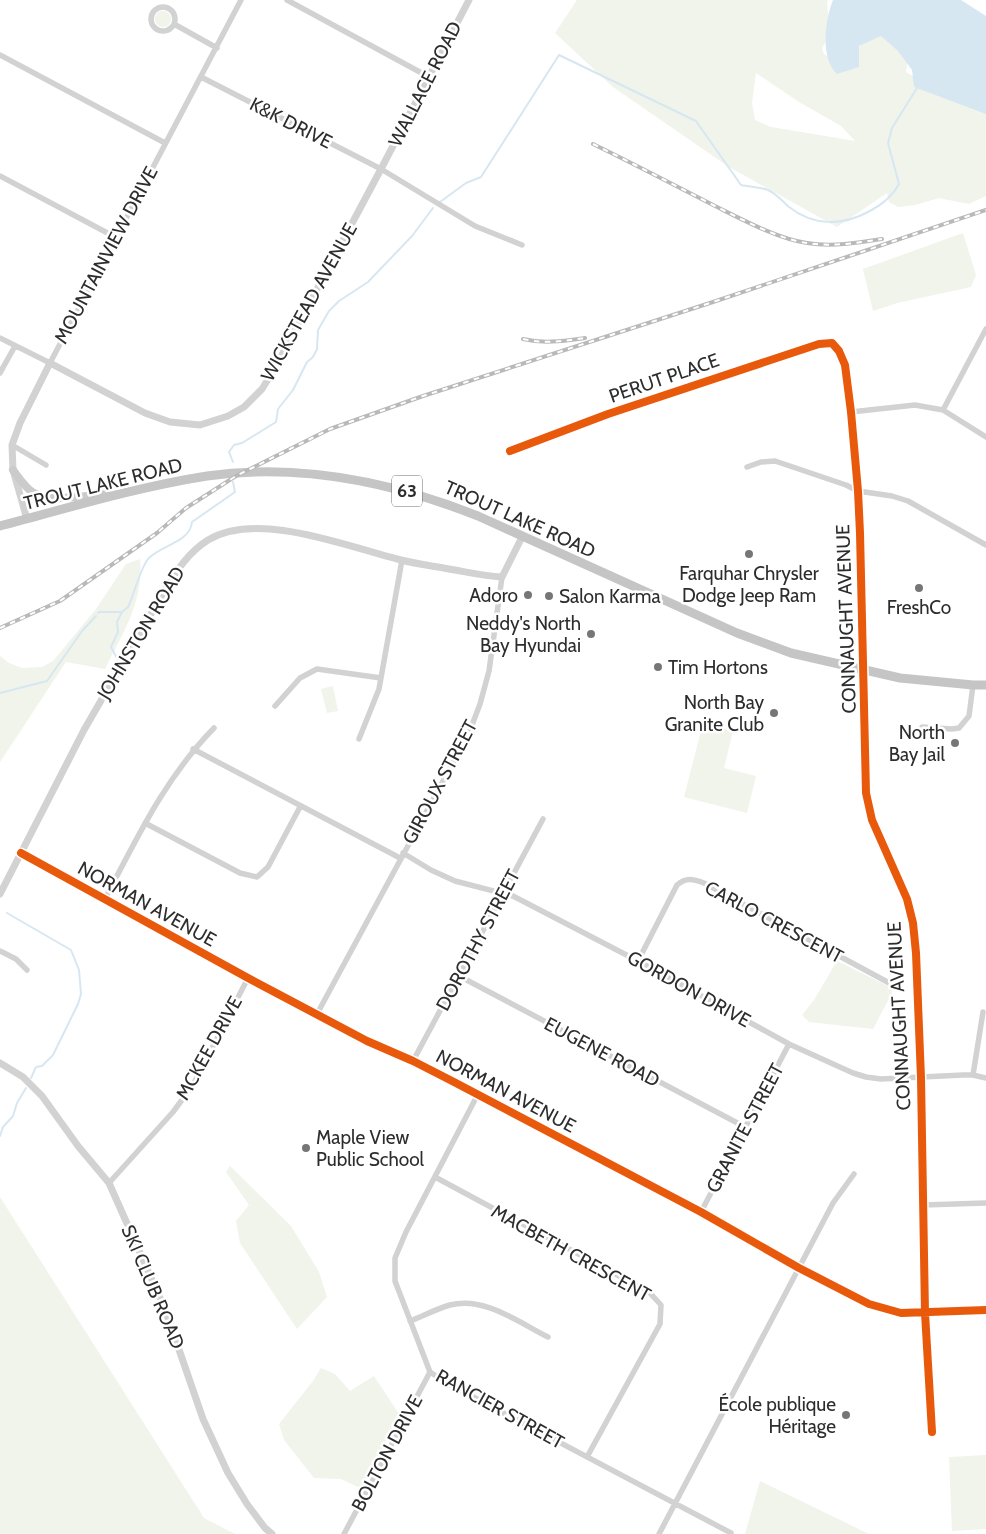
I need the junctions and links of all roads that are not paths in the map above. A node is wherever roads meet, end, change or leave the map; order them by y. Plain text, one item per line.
1 (241, 0) edge
2 (287, 0) edge
3 (469, 0) edge
4 (174, 24) junction
5 (217, 48) junction
6 (0, 55) edge
7 (429, 76) junction
8 (201, 78) junction
9 (165, 143) junction
10 (381, 169) junction
11 (0, 176) edge
12 (115, 237) junction
13 (522, 245) dead end
14 (986, 329) edge
15 (0, 338) edge
16 (830, 342) joint
17 (15, 346) junction
18 (50, 363) junction
19 (0, 373) edge
20 (943, 410) junction
21 (851, 412) junction
22 (986, 437) edge
23 (12, 445) junction
24 (510, 451) dead end
25 (46, 465) dead end
26 (748, 467) dead end
27 (13, 470) junction
28 (858, 491) junction
29 (126, 493) junction
30 (27, 519) junction
31 (0, 526) edge
32 (522, 537) junction
33 (986, 545) edge
34 (402, 560) junction
35 (502, 577) junction
36 (863, 670) junction
37 (381, 678) junction
38 (986, 684) edge
39 (973, 685) junction
40 (275, 706) dead end
41 (922, 727) dead end
42 (214, 728) dead end
43 (359, 738) dead end
44 (193, 749) junction
45 (300, 807) junction
46 (543, 819) dead end
47 (145, 823) junction
48 (22, 853) junction
49 (401, 856) junction
50 (503, 893) junction
51 (0, 894) edge
52 (104, 899) junction
53 (0, 951) edge
54 (638, 961) junction
55 (27, 970) dead end
56 (459, 976) junction
57 (248, 978) junction
58 (892, 985) dead end
59 (983, 1012) dead end
60 (317, 1014) junction
61 (789, 1044) junction
62 (413, 1061) junction
63 (0, 1063) edge
64 (973, 1075) junction
65 (921, 1078) junction
66 (986, 1078) edge
67 (478, 1094) junction
68 (745, 1127) junction
69 (854, 1174) dead end
70 (435, 1177) junction
71 (108, 1183) junction
72 (986, 1203) edge
73 (922, 1205) junction
74 (701, 1212) junction
75 (799, 1268) junction
76 (986, 1310) edge
77 (925, 1313) junction
78 (410, 1321) junction
79 (548, 1337) dead end
80 (430, 1372) junction
81 (932, 1432) dead end
82 (587, 1457) junction
83 (676, 1503) junction
84 (731, 1533) edge
85 (272, 1534) edge
86 (344, 1534) edge
87 (660, 1534) edge

1 - 5 street, MOUNTAINVIEW DRIVE
2 - 7 street
3 - 7 street, WALLACE ROAD
4 - 4 street
4 - 5 street
5 - 8 street, MOUNTAINVIEW DRIVE
6 - 9 street
7 - 10 street, WALLACE ROAD
8 - 9 street, MOUNTAINVIEW DRIVE
8 - 10 street, K&K DRIVE
9 - 12 street, MOUNTAINVIEW DRIVE
10 - 13 street, K&K DRIVE
10 - 18 street, WICKSTEAD AVENUE
11 - 12 street
12 - 18 street, MOUNTAINVIEW DRIVE
14 - 20 street
15 - 17 street, WICKSTEAD AVENUE
16 - 21 street, CONNAUGHT AVENUE
16 - 24 street, PERUT PLACE
17 - 18 street, WICKSTEAD AVENUE
17 - 19 street
18 - 23 street, MOUNTAINVIEW DRIVE
20 - 21 street
20 - 22 street
21 - 28 street, CONNAUGHT AVENUE
23 - 25 street
23 - 27 street, MOUNTAINVIEW DRIVE
26 - 28 street
27 - 29 main road
27 - 30 street, MOUNTAINVIEW DRIVE
28 - 33 street
28 - 36 street, CONNAUGHT AVENUE
29 - 30 main road, TROUT LAKE ROAD / 63
29 - 32 main road, TROUT LAKE ROAD / 63
30 - 31 main road, TROUT LAKE ROAD / 63
32 - 35 street, GIROUX STREET
32 - 36 main road, TROUT LAKE ROAD
34 - 35 street, JOHNSTON ROAD
34 - 37 street
34 - 48 street, JOHNSTON ROAD
35 - 49 street, GIROUX STREET
36 - 39 main road, TROUT LAKE ROAD
36 - 65 street, CONNAUGHT AVENUE
37 - 40 street
37 - 43 street
38 - 39 main road, TROUT LAKE ROAD
39 - 41 street
42 - 44 street
44 - 45 street, GORDON DRIVE
44 - 47 street
45 - 47 street
45 - 49 street, GORDON DRIVE
46 - 50 street, DOROTHY STREET
47 - 52 street
48 - 51 street, JOHNSTON ROAD
48 - 52 street, NORMAN AVENUE
49 - 50 street, GORDON DRIVE
49 - 60 street, GIROUX STREET
50 - 54 street, GORDON DRIVE
50 - 56 street, DOROTHY STREET
52 - 57 street, NORMAN AVENUE
53 - 55 street
54 - 58 street, CARLO CRESCENT
54 - 61 street, GORDON DRIVE
56 - 62 street, DOROTHY STREET
56 - 68 street, EUGENE ROAD
57 - 60 street, NORMAN AVENUE
57 - 71 street, MCKEE DRIVE
59 - 64 street
60 - 62 street, NORMAN AVENUE
61 - 65 street, GORDON DRIVE
61 - 68 street, GRANITE STREET
62 - 67 street, NORMAN AVENUE
63 - 71 street, SKI CLUB ROAD
64 - 65 street, GORDON DRIVE
64 - 66 street, GORDON DRIVE
65 - 73 street, CONNAUGHT AVENUE
67 - 70 street, RANCIER STREET
67 - 74 street, NORMAN AVENUE
68 - 74 street, GRANITE STREET
69 - 75 street
70 - 78 street, RANCIER STREET
70 - 82 street, MACBETH CRESCENT
71 - 85 street, SKI CLUB ROAD
72 - 73 street
73 - 77 street, CONNAUGHT AVENUE
74 - 75 street, NORMAN AVENUE
75 - 77 street, NORMAN AVENUE
75 - 83 street
76 - 77 street, NORMAN AVENUE
77 - 81 street, CONNAUGHT AVENUE
78 - 79 street
78 - 80 street, RANCIER STREET
80 - 82 street, RANCIER STREET
80 - 86 street, BOLTON DRIVE
82 - 83 street, RANCIER STREET
83 - 84 street, RANCIER STREET
83 - 87 street

